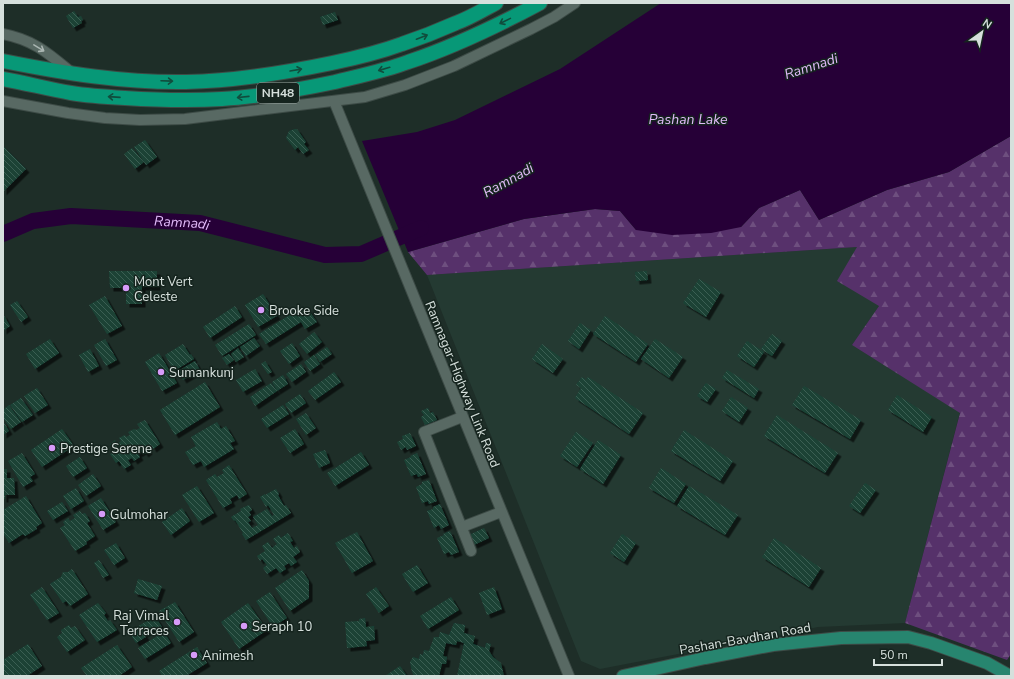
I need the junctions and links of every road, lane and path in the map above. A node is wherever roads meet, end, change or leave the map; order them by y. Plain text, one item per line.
1 (496, 3) edge
2 (540, 3) edge
3 (575, 3) edge
4 (3, 34) edge
5 (3, 61) edge
6 (72, 74) junction
7 (3, 79) edge
8 (3, 101) edge
9 (334, 101) junction
10 (462, 416) junction
11 (501, 512) junction
12 (462, 527) junction
13 (472, 551) dead end
14 (569, 676) edge
15 (623, 676) edge
16 (1010, 676) edge

6 -> 1 highway, NH48
2 -> 7 highway, NH48
3 - 9 street
4 -> 6 street
5 - 6 highway, NH48
8 - 9 street
9 - 10 street, Ramnagar-Highway Link Road
10 - 11 street, Ramnagar-Highway Link Road
10 - 12 street
11 - 12 street
11 - 14 street, Ramnagar-Highway Link Road
12 - 13 street
15 - 16 main road, Pashan-Bavdhan Road

